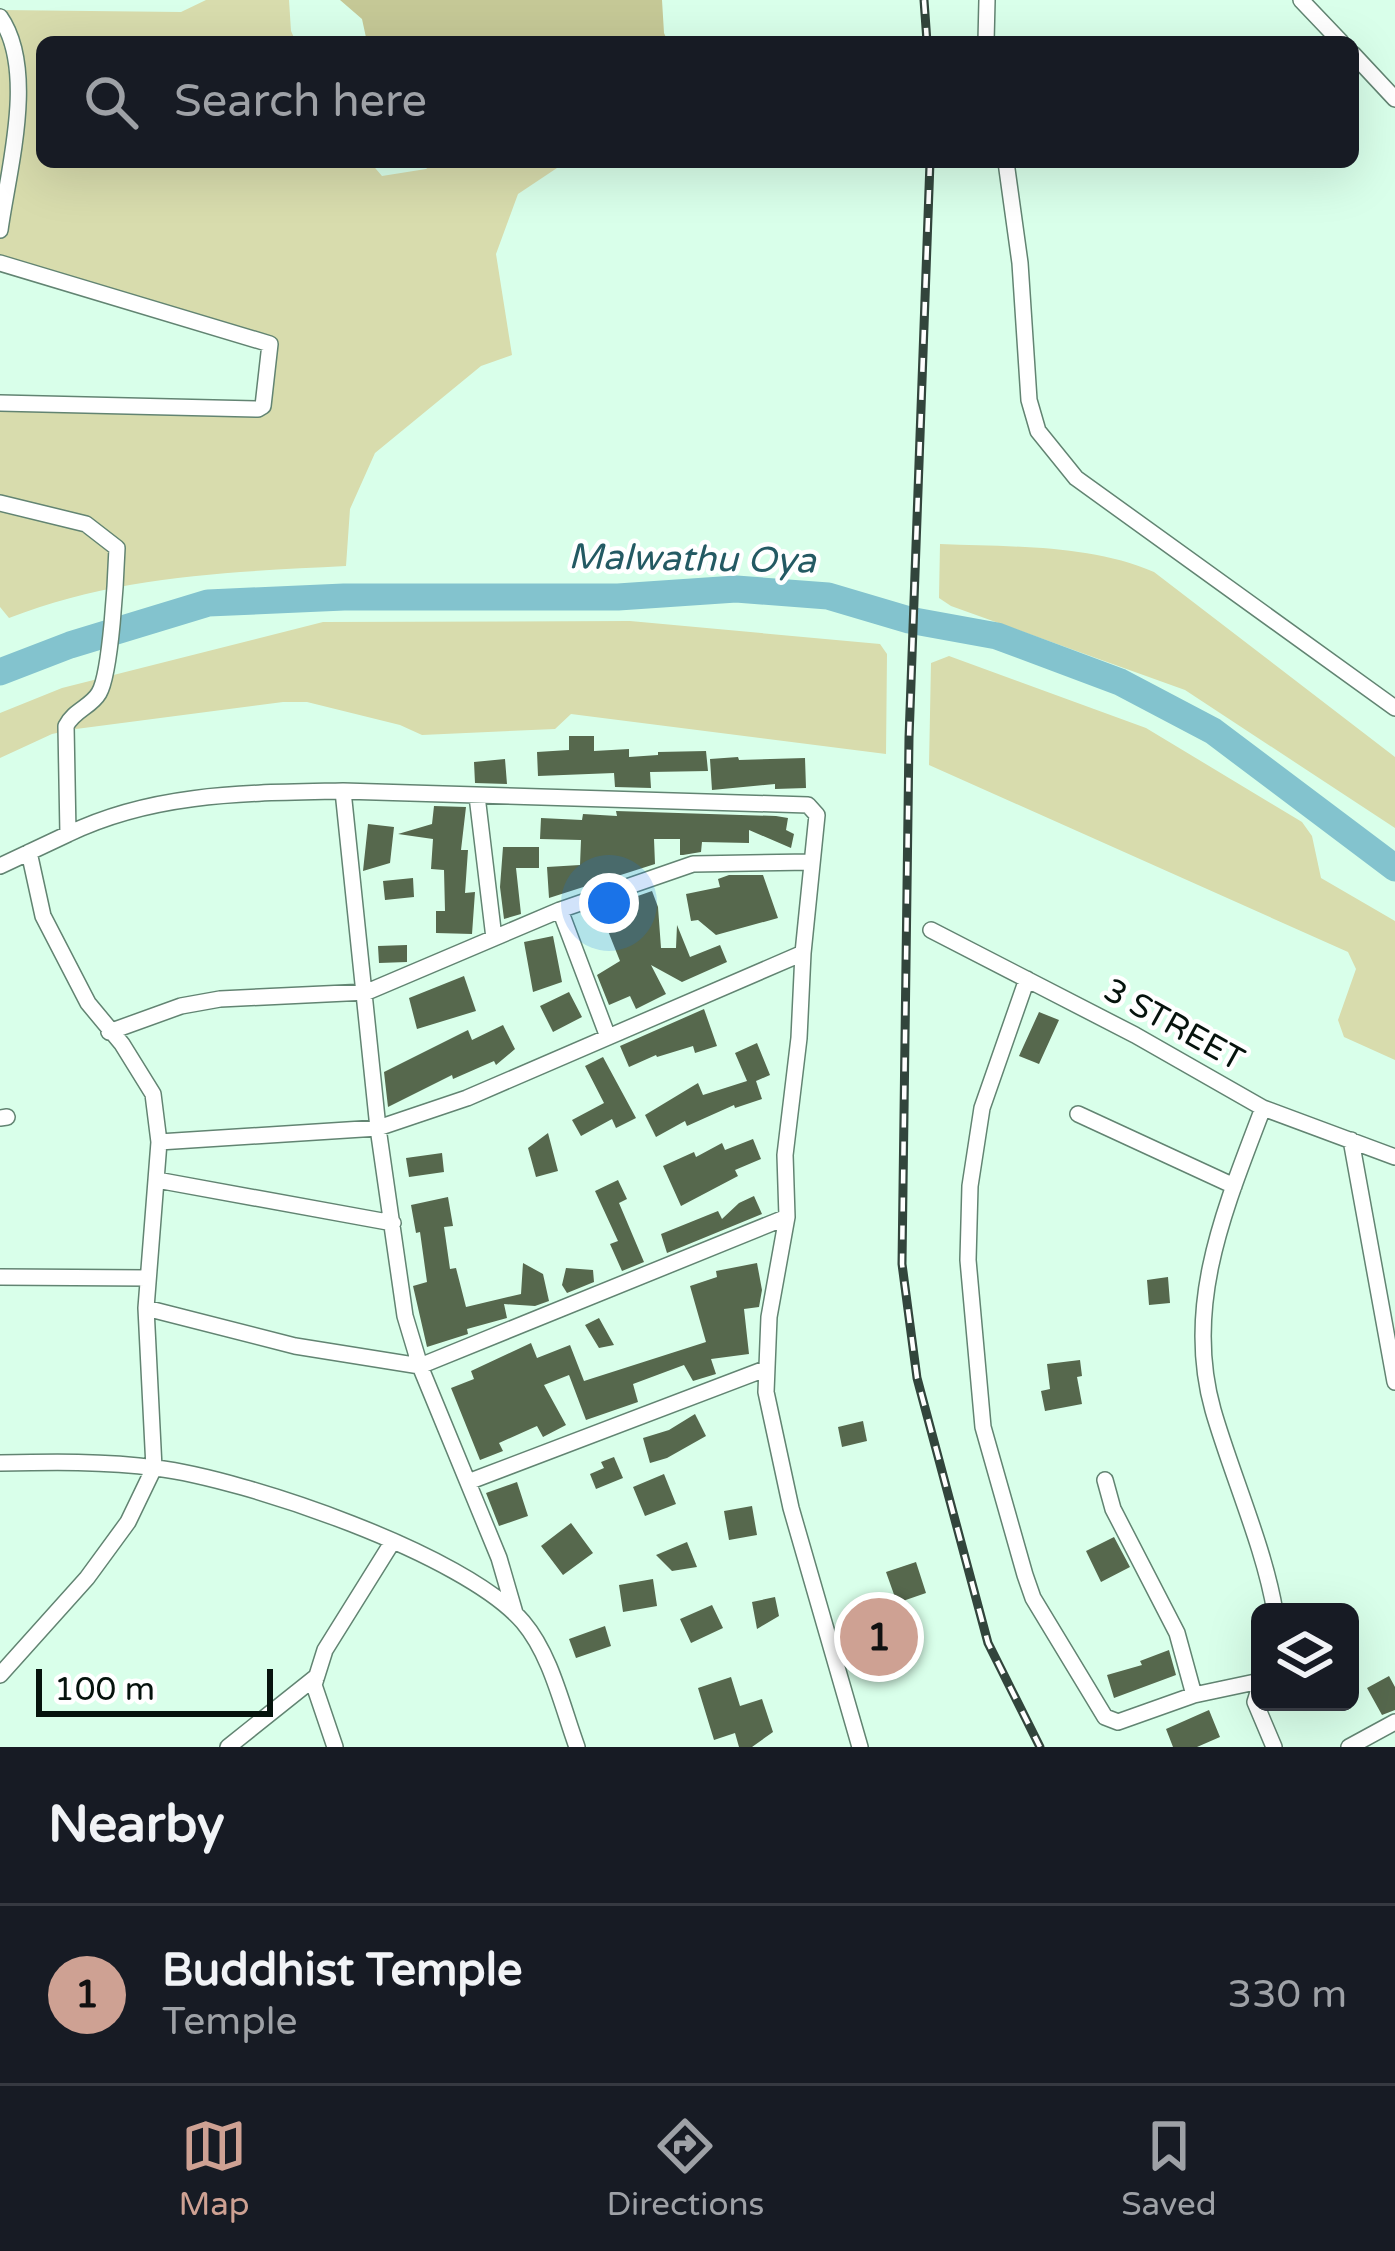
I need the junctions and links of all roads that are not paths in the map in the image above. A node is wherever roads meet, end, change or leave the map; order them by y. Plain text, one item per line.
1 (987, 0) edge
2 (1301, 0) edge
3 (0, 17) edge
4 (986, 36) edge
5 (1335, 36) edge
6 (1359, 60) edge
7 (1395, 99) edge
8 (1007, 168) edge
9 (0, 230) edge
10 (0, 262) edge
11 (0, 403) edge
12 (0, 502) edge
13 (1395, 708) edge
14 (343, 791) junction
15 (477, 796) junction
16 (68, 834) junction
17 (29, 852) junction
18 (811, 862) junction
19 (0, 866) edge
20 (560, 910) junction
21 (931, 930) dead end
22 (494, 938) junction
23 (803, 953) junction
24 (1027, 979) junction
25 (367, 992) junction
26 (109, 1032) junction
27 (608, 1037) junction
28 (1263, 1108) junction
29 (1078, 1114) dead end
30 (378, 1128) junction
31 (1351, 1140) junction
32 (159, 1142) junction
33 (1395, 1157) edge
34 (157, 1180) junction
35 (1234, 1186) junction
36 (787, 1217) junction
37 (393, 1223) junction
38 (0, 1277) edge
39 (148, 1278) junction
40 (146, 1308) junction
41 (420, 1366) junction
42 (765, 1369) junction
43 (1395, 1382) edge
44 (0, 1463) edge
45 (154, 1468) junction
46 (1105, 1480) dead end
47 (468, 1482) junction
48 (393, 1541) junction
49 (1272, 1603) edge
50 (515, 1612) junction
51 (0, 1675) edge
52 (317, 1676) junction
53 (1251, 1685) edge
54 (1194, 1695) junction
55 (1259, 1711) edge
56 (1395, 1722) edge
57 (228, 1747) edge
58 (335, 1747) edge
59 (577, 1747) edge
60 (860, 1747) edge
61 (1274, 1747) edge
62 (1349, 1747) edge

1 - 4 street
2 - 5 street
3 - 9 street
6 - 7 street
8 - 13 street
10 - 11 street
12 - 16 street
14 - 15 street
14 - 16 street
14 - 25 street
15 - 18 street
15 - 22 street
16 - 17 street
17 - 19 street
17 - 26 street
18 - 20 street
18 - 23 street
20 - 22 street
20 - 27 street
21 - 24 street, 3 STREET
22 - 25 street
23 - 27 street
23 - 36 street
24 - 28 street, 3 STREET
24 - 54 street
25 - 26 street
25 - 30 street
26 - 32 street
27 - 30 street
28 - 31 street, 3 STREET
28 - 35 street
29 - 35 street
30 - 32 street
30 - 37 street
31 - 33 street, 3 STREET
31 - 43 street
32 - 34 street
34 - 37 street
34 - 39 street
35 - 49 street
36 - 41 street
36 - 42 street
37 - 41 street
38 - 39 street
39 - 40 street
40 - 41 street
40 - 45 street
41 - 47 street
42 - 47 street
42 - 60 street
44 - 45 street
45 - 48 street
45 - 51 street
46 - 54 street
47 - 50 street
48 - 50 street
48 - 52 street
50 - 59 street
52 - 57 street
52 - 58 street
53 - 54 street
55 - 61 street
56 - 62 street

